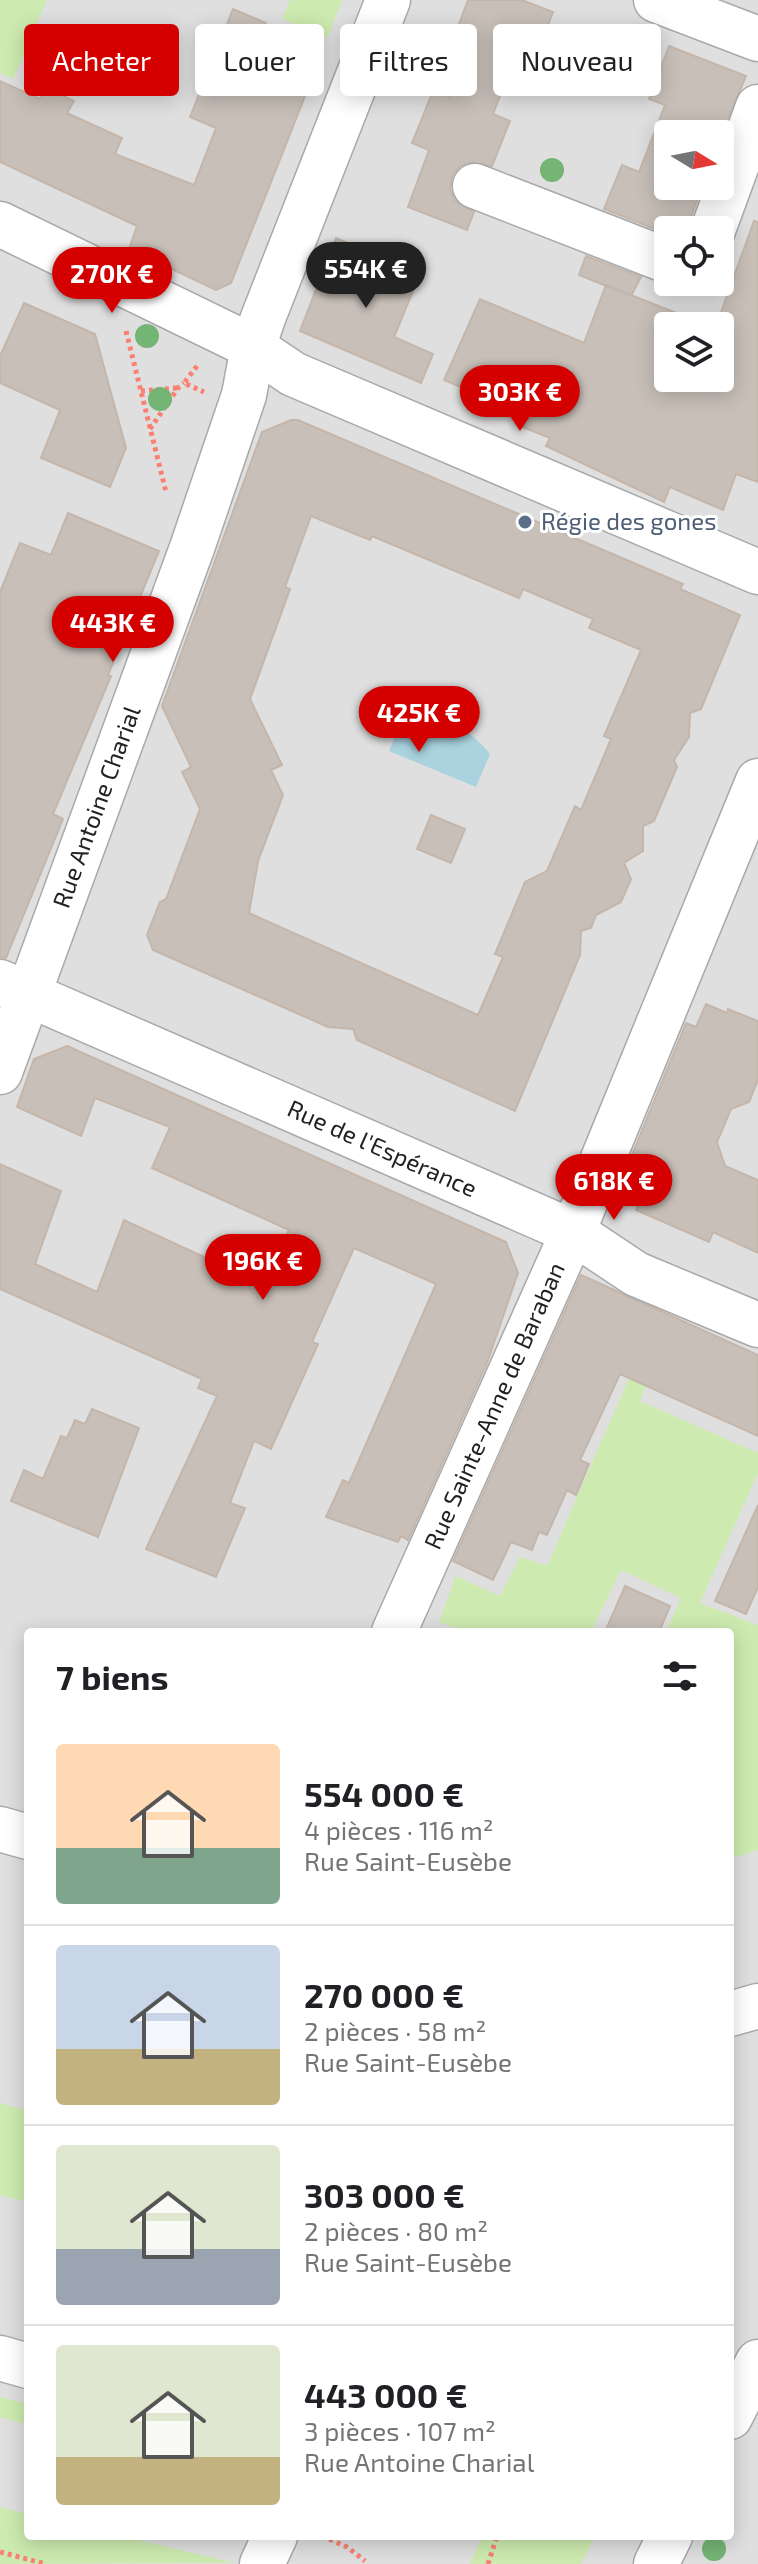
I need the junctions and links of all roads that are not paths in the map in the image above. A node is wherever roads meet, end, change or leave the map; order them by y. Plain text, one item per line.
1 (388, 0) edge
2 (656, 0) edge
3 (758, 39) edge
4 (758, 107) edge
5 (475, 186) dead end
6 (718, 216) edge
7 (0, 224) edge
8 (654, 256) edge
9 (253, 347) junction
10 (758, 572) edge
11 (758, 781) edge
12 (14, 988) edge
13 (0, 1072) edge
14 (573, 1232) junction
15 (758, 1325) edge
16 (396, 1628) edge
17 (0, 1829) edge
18 (24, 1836) edge
19 (758, 2006) edge
20 (734, 2013) edge
21 (0, 2358) edge
22 (758, 2362) edge
23 (24, 2365) edge
24 (734, 2409) edge
25 (273, 2540) edge
26 (668, 2540) edge
27 (262, 2564) edge
28 (656, 2564) edge

1 - 9 street, Rue Antoine Charial
2 - 3 street
4 - 6 street
5 - 8 street
7 - 9 street
9 - 10 street
9 - 12 street, Rue Antoine Charial
11 - 14 street, Rue Sainte-Anne de Baraban
12 - 13 street, Rue Antoine Charial
12 - 14 street, Rue de l'Espérance
14 - 15 street, Rue de l'Espérance
14 - 16 street, Rue Sainte-Anne de Baraban
17 - 18 street
19 - 20 street
21 - 23 street
22 - 24 street
25 - 27 street
26 - 28 street

